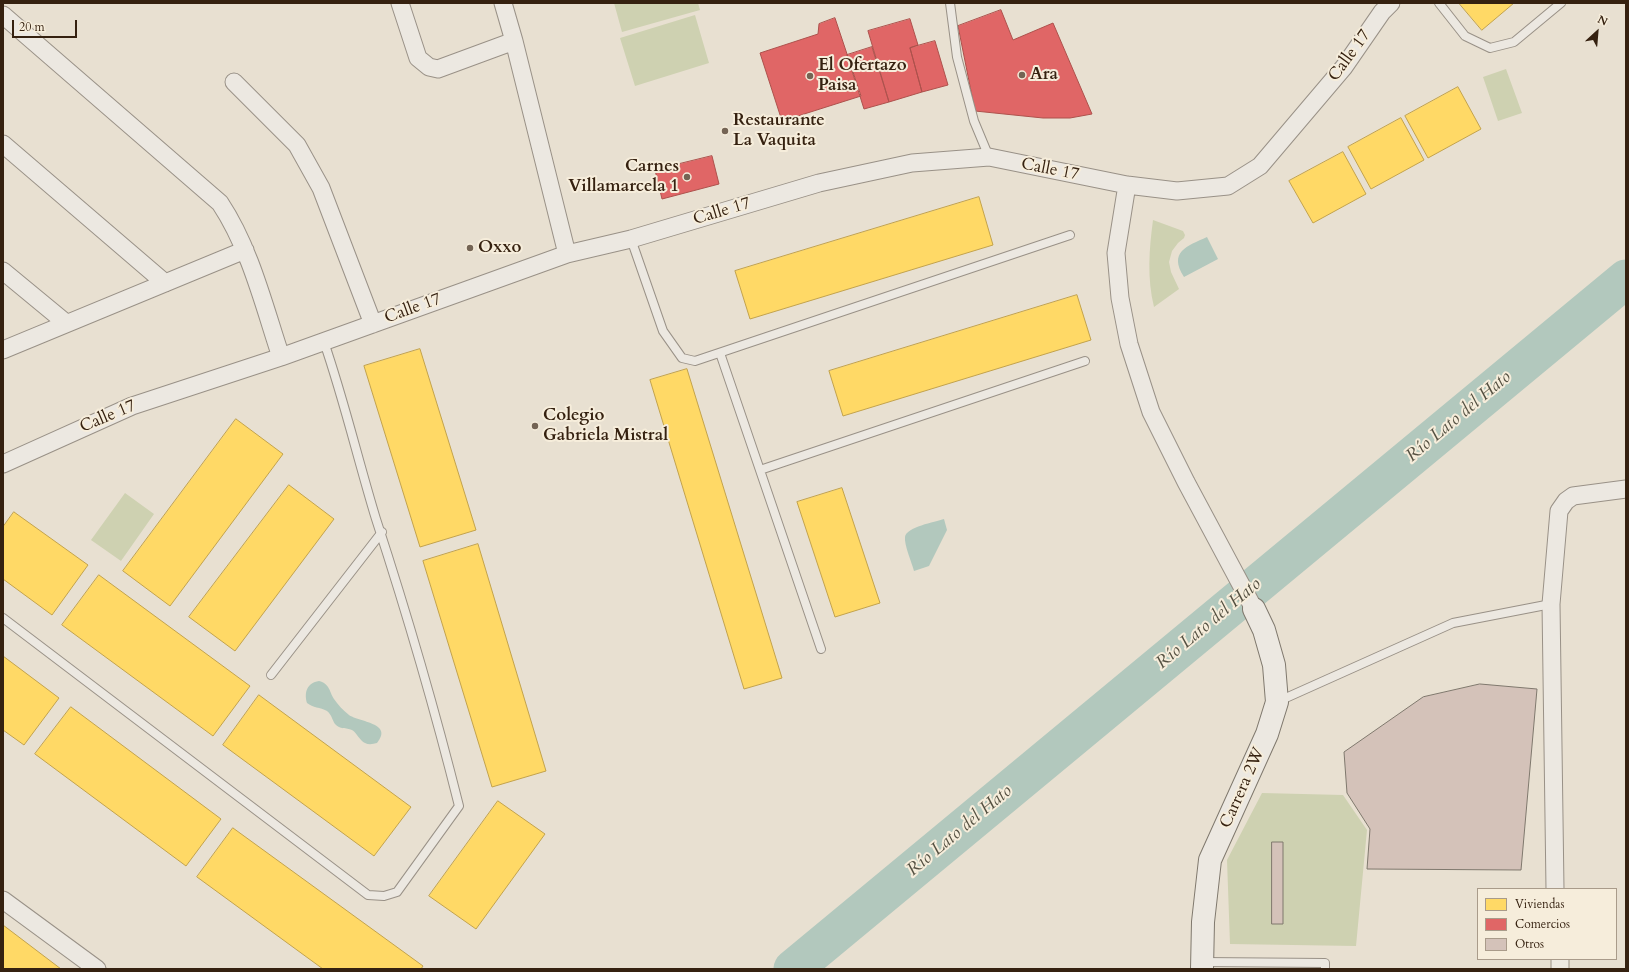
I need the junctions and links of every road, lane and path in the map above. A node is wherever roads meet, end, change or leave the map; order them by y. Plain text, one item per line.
1 (400, 3) edge
2 (503, 3) edge
3 (950, 3) edge
4 (1439, 3) edge
5 (1561, 3) edge
6 (1384, 6) edge
7 (3, 15) edge
8 (514, 41) junction
9 (234, 82) dead end
10 (3, 144) edge
11 (989, 157) junction
12 (1127, 185) junction
13 (1070, 235) dead end
14 (631, 240) junction
15 (245, 250) junction
16 (567, 254) junction
17 (3, 271) edge
18 (165, 282) junction
19 (66, 323) junction
20 (373, 324) junction
21 (324, 342) junction
22 (3, 350) edge
23 (720, 353) junction
24 (281, 357) junction
25 (1085, 361) dead end
26 (3, 464) edge
27 (760, 470) junction
28 (1626, 489) edge
29 (382, 532) junction
30 (1551, 604) junction
31 (1254, 609) joint
32 (3, 618) edge
33 (822, 649) dead end
34 (271, 674) dead end
35 (1277, 702) junction
36 (1555, 888) edge
37 (3, 900) edge
38 (1202, 966) edge
39 (1273, 966) edge
40 (97, 969) edge
41 (1324, 969) edge

1 - 8 street
2 - 8 street
3 - 11 lane
4 - 5 lane
6 - 12 street, Calle 17
7 - 15 street
8 - 16 street
9 - 20 street
10 - 18 street
11 - 12 street, Calle 17
11 - 14 street, Calle 17
12 - 31 street
13 - 23 lane
14 - 16 street, Calle 17
14 - 23 lane
15 - 18 street
15 - 24 street
16 - 20 street, Calle 17
17 - 19 street
18 - 19 street
19 - 22 street
20 - 21 street, Calle 17
21 - 24 street, Calle 17
21 - 29 lane
23 - 27 lane
24 - 26 street, Calle 17
25 - 27 lane
27 - 33 lane
28 - 30 street
29 - 32 lane
29 - 34 lane
30 - 35 lane
30 - 36 street
31 - 35 street, Carrera 2W
35 - 38 street, Carrera 2W
37 - 40 street
38 - 39 lane
39 - 41 lane

